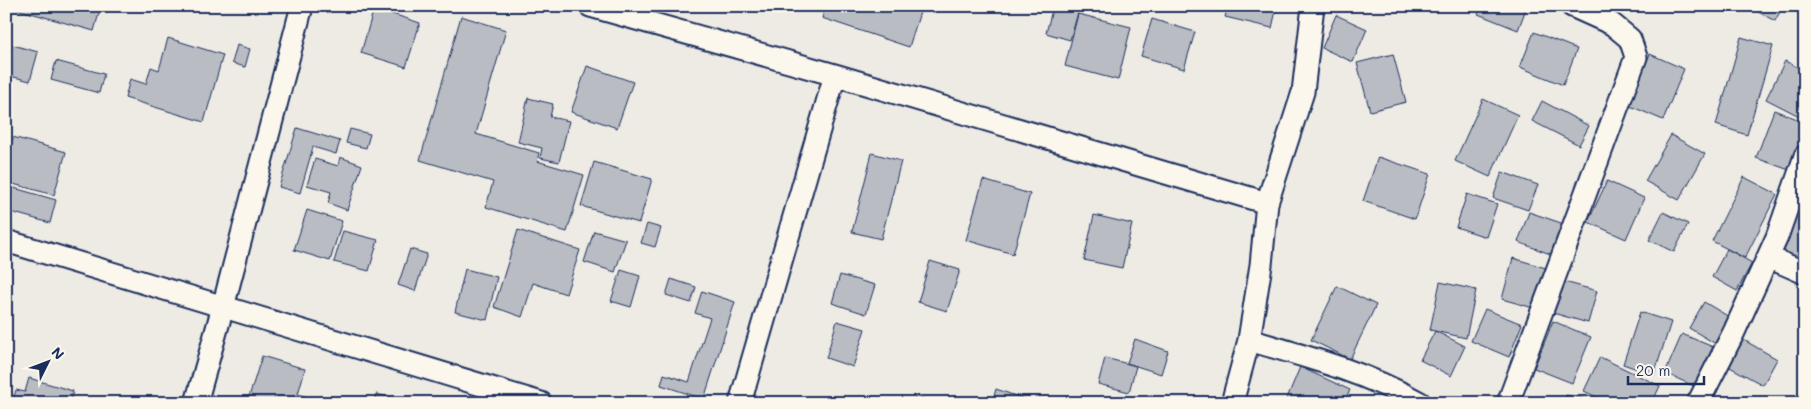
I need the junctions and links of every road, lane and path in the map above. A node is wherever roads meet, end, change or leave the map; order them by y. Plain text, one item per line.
1 (302, 6) edge
2 (590, 6) edge
3 (1313, 6) edge
4 (1572, 6) edge
5 (835, 75) junction
6 (1805, 156) edge
7 (1267, 203) junction
8 (6, 240) edge
9 (1768, 257) junction
10 (1805, 273) edge
11 (223, 307) junction
12 (1249, 340) junction
13 (196, 403) edge
14 (541, 403) edge
15 (740, 403) edge
16 (1232, 403) edge
17 (1420, 403) edge
18 (1508, 403) edge
19 (1698, 403) edge

1 - 11 street
2 - 5 street
3 - 7 street
4 - 18 street
5 - 7 street
5 - 15 street
6 - 9 street
7 - 12 street
8 - 11 street
9 - 10 street
9 - 19 street
11 - 13 street
11 - 14 street
12 - 16 street
12 - 17 street

